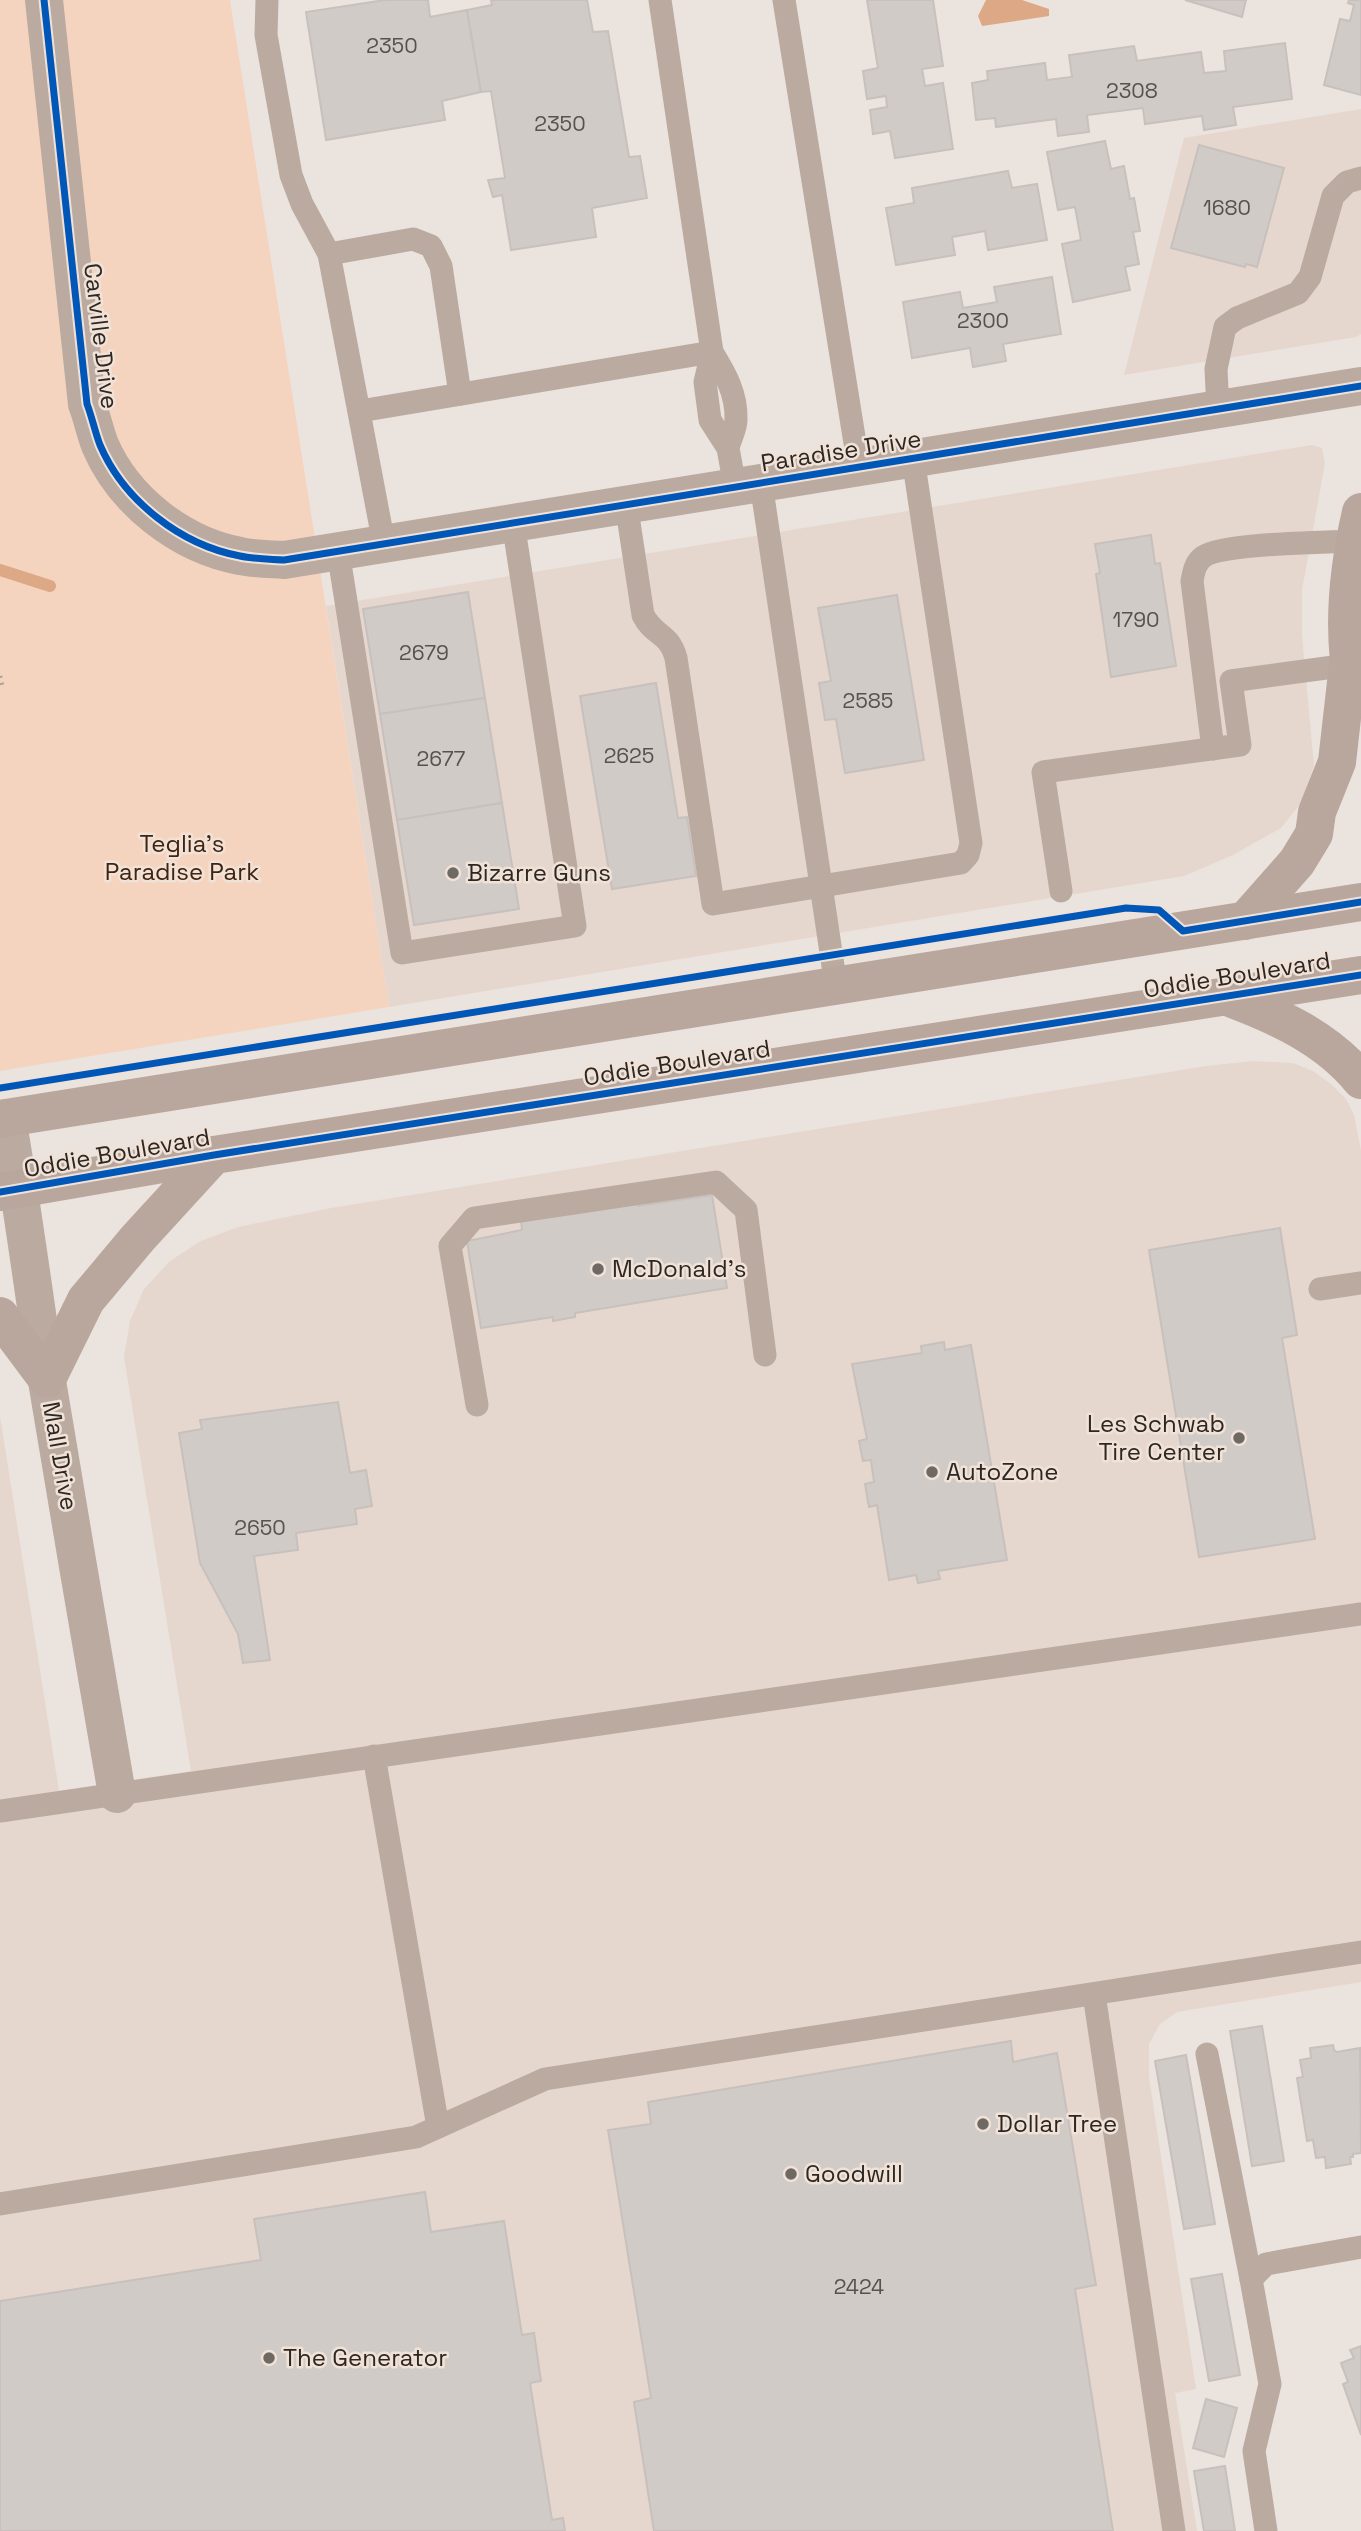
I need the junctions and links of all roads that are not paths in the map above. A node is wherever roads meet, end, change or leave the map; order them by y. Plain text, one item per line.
1 (44, 0) edge
2 (267, 0) edge
3 (660, 0) edge
4 (784, 0) edge
5 (1361, 178) edge
6 (329, 254) junction
7 (712, 352) junction
8 (1361, 386) edge
9 (460, 394) junction
10 (1218, 409) junction
11 (360, 411) junction
12 (914, 458) junction
13 (859, 468) junction
14 (748, 485) junction
15 (626, 503) junction
16 (513, 522) junction
17 (1359, 527) edge
18 (384, 544) junction
19 (333, 552) junction
20 (1354, 673) edge
21 (1361, 722) edge
22 (1213, 749) junction
23 (821, 887) junction
24 (1061, 891) dead end
25 (1361, 902) edge
26 (1245, 921) junction
27 (1361, 975) edge
28 (836, 986) junction
29 (1225, 997) junction
30 (1361, 1080) edge
31 (3, 1118) edge
32 (214, 1155) junction
33 (10, 1191) edge
34 (1361, 1283) edge
35 (1321, 1289) dead end
36 (0, 1316) edge
37 (765, 1355) dead end
38 (47, 1379) junction
39 (477, 1405) dead end
40 (1361, 1614) edge
41 (374, 1756) junction
42 (117, 1794) junction
43 (0, 1811) edge
44 (1361, 1952) edge
45 (1094, 1994) junction
46 (1207, 2054) dead end
47 (438, 2127) junction
48 (0, 2204) edge
49 (1361, 2247) edge
50 (1251, 2279) junction
51 (1174, 2531) edge
52 (1266, 2531) edge

1 - 19 street, Carville Drive
2 - 6 lane
3 - 7 lane
4 - 13 lane
5 - 10 lane
6 - 9 lane
6 - 11 lane
7 - 9 lane
7 - 14 lane
8 - 10 street, Paradise Drive
9 - 11 lane
10 - 12 street, Paradise Drive
11 - 18 lane
12 - 13 street, Paradise Drive
12 - 23 lane
13 - 14 street, Paradise Drive
14 - 15 street, Paradise Drive
14 - 23 lane
15 - 16 street, Paradise Drive
15 - 23 lane
16 - 18 street, Paradise Drive
16 - 19 lane
17 - 20 main road
17 - 22 lane
18 - 19 street, Paradise Drive
20 - 21 main road
20 - 22 lane
20 - 26 main road
22 - 24 lane
23 - 28 lane
25 - 26 main road, Oddie Boulevard
26 - 28 main road, Oddie Boulevard
27 - 29 main road, Oddie Boulevard
28 - 31 main road, Oddie Boulevard
29 - 30 main road
29 - 32 main road, Oddie Boulevard
31 - 33 street, Mall Drive
32 - 33 main road, Oddie Boulevard
32 - 38 main road
33 - 38 street, Mall Drive
34 - 35 lane
36 - 38 main road
37 - 39 lane
38 - 42 street, Mall Drive
40 - 41 lane
41 - 42 lane
41 - 47 lane
42 - 43 lane
44 - 45 lane
45 - 47 lane
45 - 51 lane
46 - 50 lane
47 - 48 lane
49 - 50 lane
50 - 52 lane

